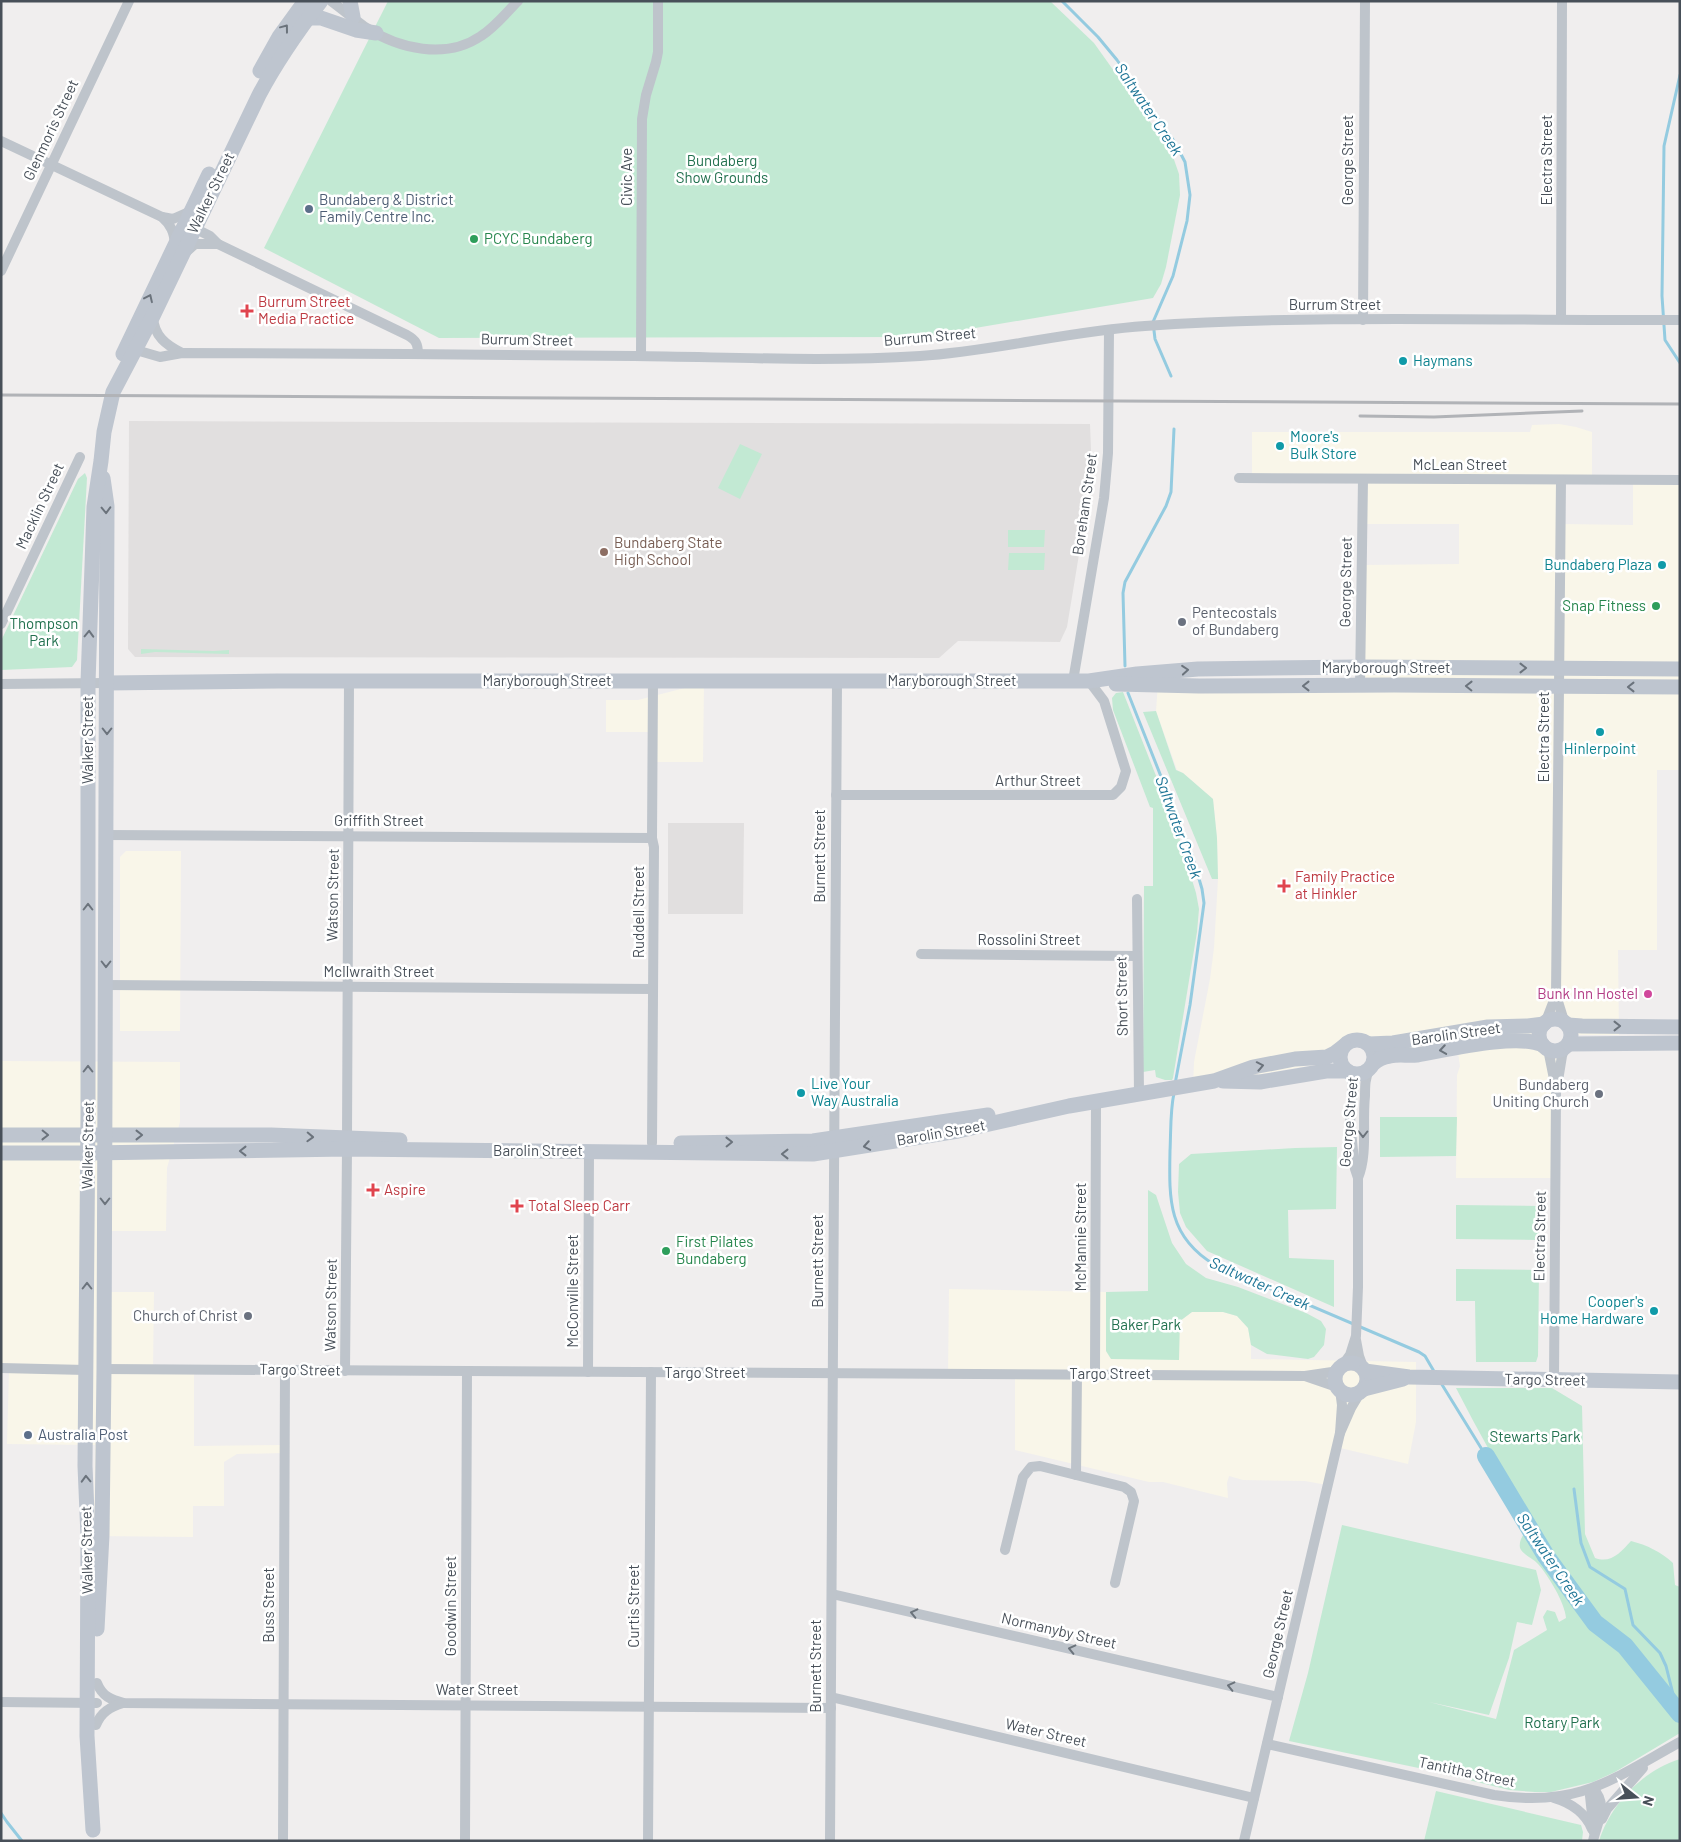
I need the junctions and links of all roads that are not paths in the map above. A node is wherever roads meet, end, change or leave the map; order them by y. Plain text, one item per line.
1 (129, 1) edge
2 (306, 1) edge
3 (321, 1) edge
4 (332, 1) edge
5 (350, 1) edge
6 (518, 1) edge
7 (658, 1) edge
8 (1365, 1) edge
9 (1562, 1) edge
10 (353, 17) junction
11 (308, 18) junction
12 (376, 33) junction
13 (1, 141) edge
14 (51, 165) junction
15 (190, 211) junction
16 (162, 217) junction
17 (183, 240) junction
18 (218, 244) junction
19 (1, 271) edge
20 (153, 316) junction
21 (1561, 319) junction
22 (1363, 320) junction
23 (1674, 320) edge
24 (1109, 330) junction
25 (133, 343) junction
26 (182, 353) junction
27 (418, 354) junction
28 (640, 356) junction
29 (80, 457) dead end
30 (101, 461) junction
31 (1239, 478) dead end
32 (1363, 479) junction
33 (1561, 480) junction
34 (1680, 480) edge
35 (1, 624) edge
36 (1360, 667) junction
37 (1559, 668) junction
38 (1680, 669) edge
39 (1091, 680) junction
40 (349, 681) junction
41 (653, 681) junction
42 (1073, 681) junction
43 (837, 682) junction
44 (88, 683) junction
45 (107, 683) junction
46 (1, 684) edge
47 (1360, 686) junction
48 (1559, 687) junction
49 (1680, 687) edge
50 (836, 795) junction
51 (106, 835) junction
52 (349, 836) junction
53 (652, 838) junction
54 (1137, 898) dead end
55 (921, 954) dead end
56 (1137, 956) junction
57 (106, 985) junction
58 (347, 987) junction
59 (653, 989) junction
60 (1556, 994) junction
61 (1545, 1023) junction
62 (1566, 1023) junction
63 (1680, 1027) edge
64 (1680, 1043) edge
65 (1369, 1044) junction
66 (1344, 1046) junction
67 (1544, 1046) junction
68 (1567, 1046) junction
69 (1372, 1066) junction
70 (1347, 1071) junction
71 (1214, 1081) junction
72 (1556, 1093) junction
73 (1139, 1094) junction
74 (1096, 1101) junction
75 (1, 1135) edge
76 (105, 1135) junction
77 (88, 1136) junction
78 (652, 1143) junction
79 (347, 1144) junction
80 (833, 1146) junction
81 (589, 1151) junction
82 (1, 1153) edge
83 (88, 1153) junction
84 (105, 1153) junction
85 (1358, 1178) junction
86 (104, 1286) junction
87 (1356, 1336) junction
88 (1341, 1367) junction
89 (1, 1368) edge
90 (104, 1369) junction
91 (1364, 1369) junction
92 (86, 1370) junction
93 (285, 1370) junction
94 (345, 1371) junction
95 (467, 1371) junction
96 (588, 1372) junction
97 (651, 1372) junction
98 (832, 1373) junction
99 (1077, 1374) junction
100 (1095, 1374) junction
101 (1305, 1376) junction
102 (1412, 1377) junction
103 (1554, 1380) junction
104 (1680, 1382) edge
105 (1339, 1389) junction
106 (1362, 1391) junction
107 (1340, 1433) junction
108 (86, 1443) junction
109 (1076, 1475) junction
110 (1005, 1550) dead end
111 (1115, 1583) dead end
112 (832, 1594) junction
113 (97, 1683) junction
114 (1278, 1697) junction
115 (1, 1702) edge
116 (831, 1702) junction
117 (92, 1703) junction
118 (124, 1703) junction
119 (284, 1704) junction
120 (465, 1705) junction
121 (649, 1707) junction
122 (96, 1725) junction
123 (1680, 1742) edge
124 (1267, 1744) junction
125 (1650, 1759) junction
126 (1593, 1788) junction
127 (1254, 1798) junction
128 (1552, 1798) junction
129 (1600, 1822) junction
130 (93, 1835) edge
131 (1593, 1837) edge
132 (283, 1841) edge
133 (464, 1841) edge
134 (648, 1841) edge
135 (830, 1841) edge
136 (1244, 1841) edge

1 - 14 street, Glenmoris Street
15 -> 2 main road, Walker Street
3 - 11 main road, Walker Street
4 - 10 street
5 - 10 main road
6 - 12 street
7 - 28 street, Civic Ave
8 - 22 street, George Street
9 - 21 street, Electra Street
10 - 12 street
11 - 12 main road
11 - 17 main road, Walker Street
13 - 14 street
14 - 16 street
14 - 19 street, Glenmoris Street
15 - 16 street
15 - 17 main road, Walker Street
16 - 17 street
17 - 18 street
17 - 18 street
17 - 20 main road, Walker Street
25 -> 17 main road, Walker Street
18 - 27 street
20 - 25 main road, Walker Street
20 - 26 street
21 - 22 street, Burrum Street
21 - 23 street, Burrum Street
22 - 24 street, Burrum Street
24 - 28 street, Burrum Street
24 - 42 street, Boreham Street
25 - 26 street, Burrum Street
25 - 30 main road, Walker Street
26 - 27 street, Burrum Street
27 - 28 street, Burrum Street
29 - 35 street, Macklin Street
44 -> 30 main road, Walker Street
30 -> 45 main road, Walker Street
31 - 32 street, McLean Street
32 - 33 street, McLean Street
32 - 36 street, George Street
33 - 34 street, McLean Street
33 - 37 street, Electra Street
36 -> 37 main road, Maryborough Street
39 -> 36 main road, Maryborough Street
36 - 47 street, George Street
37 - 38 main road, Maryborough Street
37 - 48 street, Electra Street
39 - 42 main road, Maryborough Street
47 -> 39 main road, Maryborough Street
39 - 50 street, Arthur Street
40 - 41 main road, Maryborough Street
40 - 45 main road, Maryborough Street
40 - 52 street, Watson Street
41 - 43 main road, Maryborough Street
41 - 53 street, Ruddell Street
42 - 43 main road, Maryborough Street
43 - 50 street, Burnett Street
44 - 45 street, Maryborough Street
44 - 46 street, Maryborough Street
77 -> 44 main road, Walker Street
45 -> 51 main road, Walker Street
48 -> 47 main road, Maryborough Street
49 -> 48 main road, Maryborough Street
48 - 60 street, Electra Street
50 - 80 street, Burnett Street
51 - 52 street, Griffith Street
51 -> 57 main road, Walker Street
52 - 53 street, Griffith Street
52 - 58 street, Watson Street
53 - 59 street, Ruddell Street
54 - 56 street, Short Street
55 - 56 street, Rossolini Street
56 - 73 street, Short Street
57 - 58 street, McIlwraith Street
57 - 76 main road, Walker Street
58 - 59 street, McIlwraith Street
58 - 79 street, Watson Street
59 - 78 street, Ruddell Street
60 - 61 street, Electra Street
60 - 62 street, Electra Street
61 - 62 main road
61 - 65 main road, Barolin Street
61 - 67 main road
62 -> 63 main road
62 - 68 main road
64 - 68 main road
65 - 66 main road
65 - 69 main road
66 - 70 main road
71 -> 66 main road, Barolin Street
67 - 68 main road
67 -> 69 main road, Barolin Street
67 - 72 street, Electra Street
68 - 72 street, Electra Street
69 - 70 main road
69 -> 85 street, George Street
70 - 71 main road, Barolin Street
70 - 85 street, George Street
71 - 73 main road, Barolin Street
72 - 103 street, Electra Street
73 - 74 main road, Barolin Street
74 - 80 main road, Barolin Street
74 - 100 street, McMannie Street
75 -> 77 main road, Barolin Street
76 - 77 main road, Barolin Street
76 -> 79 main road, Barolin Street
76 - 84 main road, Walker Street
77 - 83 main road, Walker Street
78 - 79 main road, Barolin Street
78 -> 80 main road, Barolin Street
79 - 81 main road, Barolin Street
79 -> 84 main road, Barolin Street
79 - 94 street, Watson Street
80 -> 81 main road, Barolin Street
80 - 98 street, Burnett Street
81 - 96 street, McConville Street
82 - 83 main road, Barolin Street
83 - 84 main road, Barolin Street
92 -> 83 main road, Walker Street
84 -> 86 main road, Walker Street
85 - 87 street, George Street
86 - 90 main road, Walker Street
86 - 92 main road
87 - 88 street, George Street
87 - 91 street, George Street
88 - 91 main road
88 - 101 street, Targo Street
88 - 105 main road
89 - 92 street
90 - 93 street, Targo Street
90 - 108 main road
90 - 113 main road, Walker Street
91 - 102 main road, Targo Street
91 - 106 main road
92 - 108 main road, Walker Street
93 - 94 street, Targo Street
93 - 119 street, Buss Street
94 - 95 street, Targo Street
95 - 96 street, Targo Street
95 - 120 street, Goodwin Street
96 - 97 street, Targo Street
97 - 98 street, Targo Street
97 - 121 street, Curtis Street
98 - 99 street, Targo Street
98 - 112 street, Burnett Street
99 - 100 street, Targo Street
99 - 109 street
100 - 101 street, Targo Street
101 - 105 street, Targo Street
102 - 103 main road, Targo Street
102 - 106 main road, Targo Street
103 - 104 main road, Targo Street
105 - 106 main road
105 - 107 street, George Street
106 - 107 street, George Street
107 - 114 street, George Street
117 -> 108 main road, Walker Street
109 - 110 street
109 - 111 street
114 -> 112 street, Normanyby Street
112 - 116 street, Burnett Street
113 - 117 main road, Walker Street
113 - 118 street, Water Street
114 - 124 street, George Street
115 - 117 street
116 - 121 street, Water Street
116 - 127 street, Water Street
116 - 135 street, Burnett Street
117 - 122 main road, Walker Street
117 - 130 main road, Walker Street
118 - 119 street, Water Street
118 - 122 street, Water Street
119 - 120 street, Water Street
119 - 132 street, Buss Street
120 - 121 street, Water Street
120 - 133 street, Goodwin Street
121 - 134 street, Curtis Street
122 - 130 main road, Walker Street
123 - 125 street, Tantitha Street
124 - 127 street, George Street
124 - 128 street, Tantitha Street
125 - 126 street, Tantitha Street
125 - 129 street
126 - 128 street, Tantitha Street
126 - 129 street
126 - 131 street
127 - 136 street, George Street
128 - 131 street
129 - 131 street

